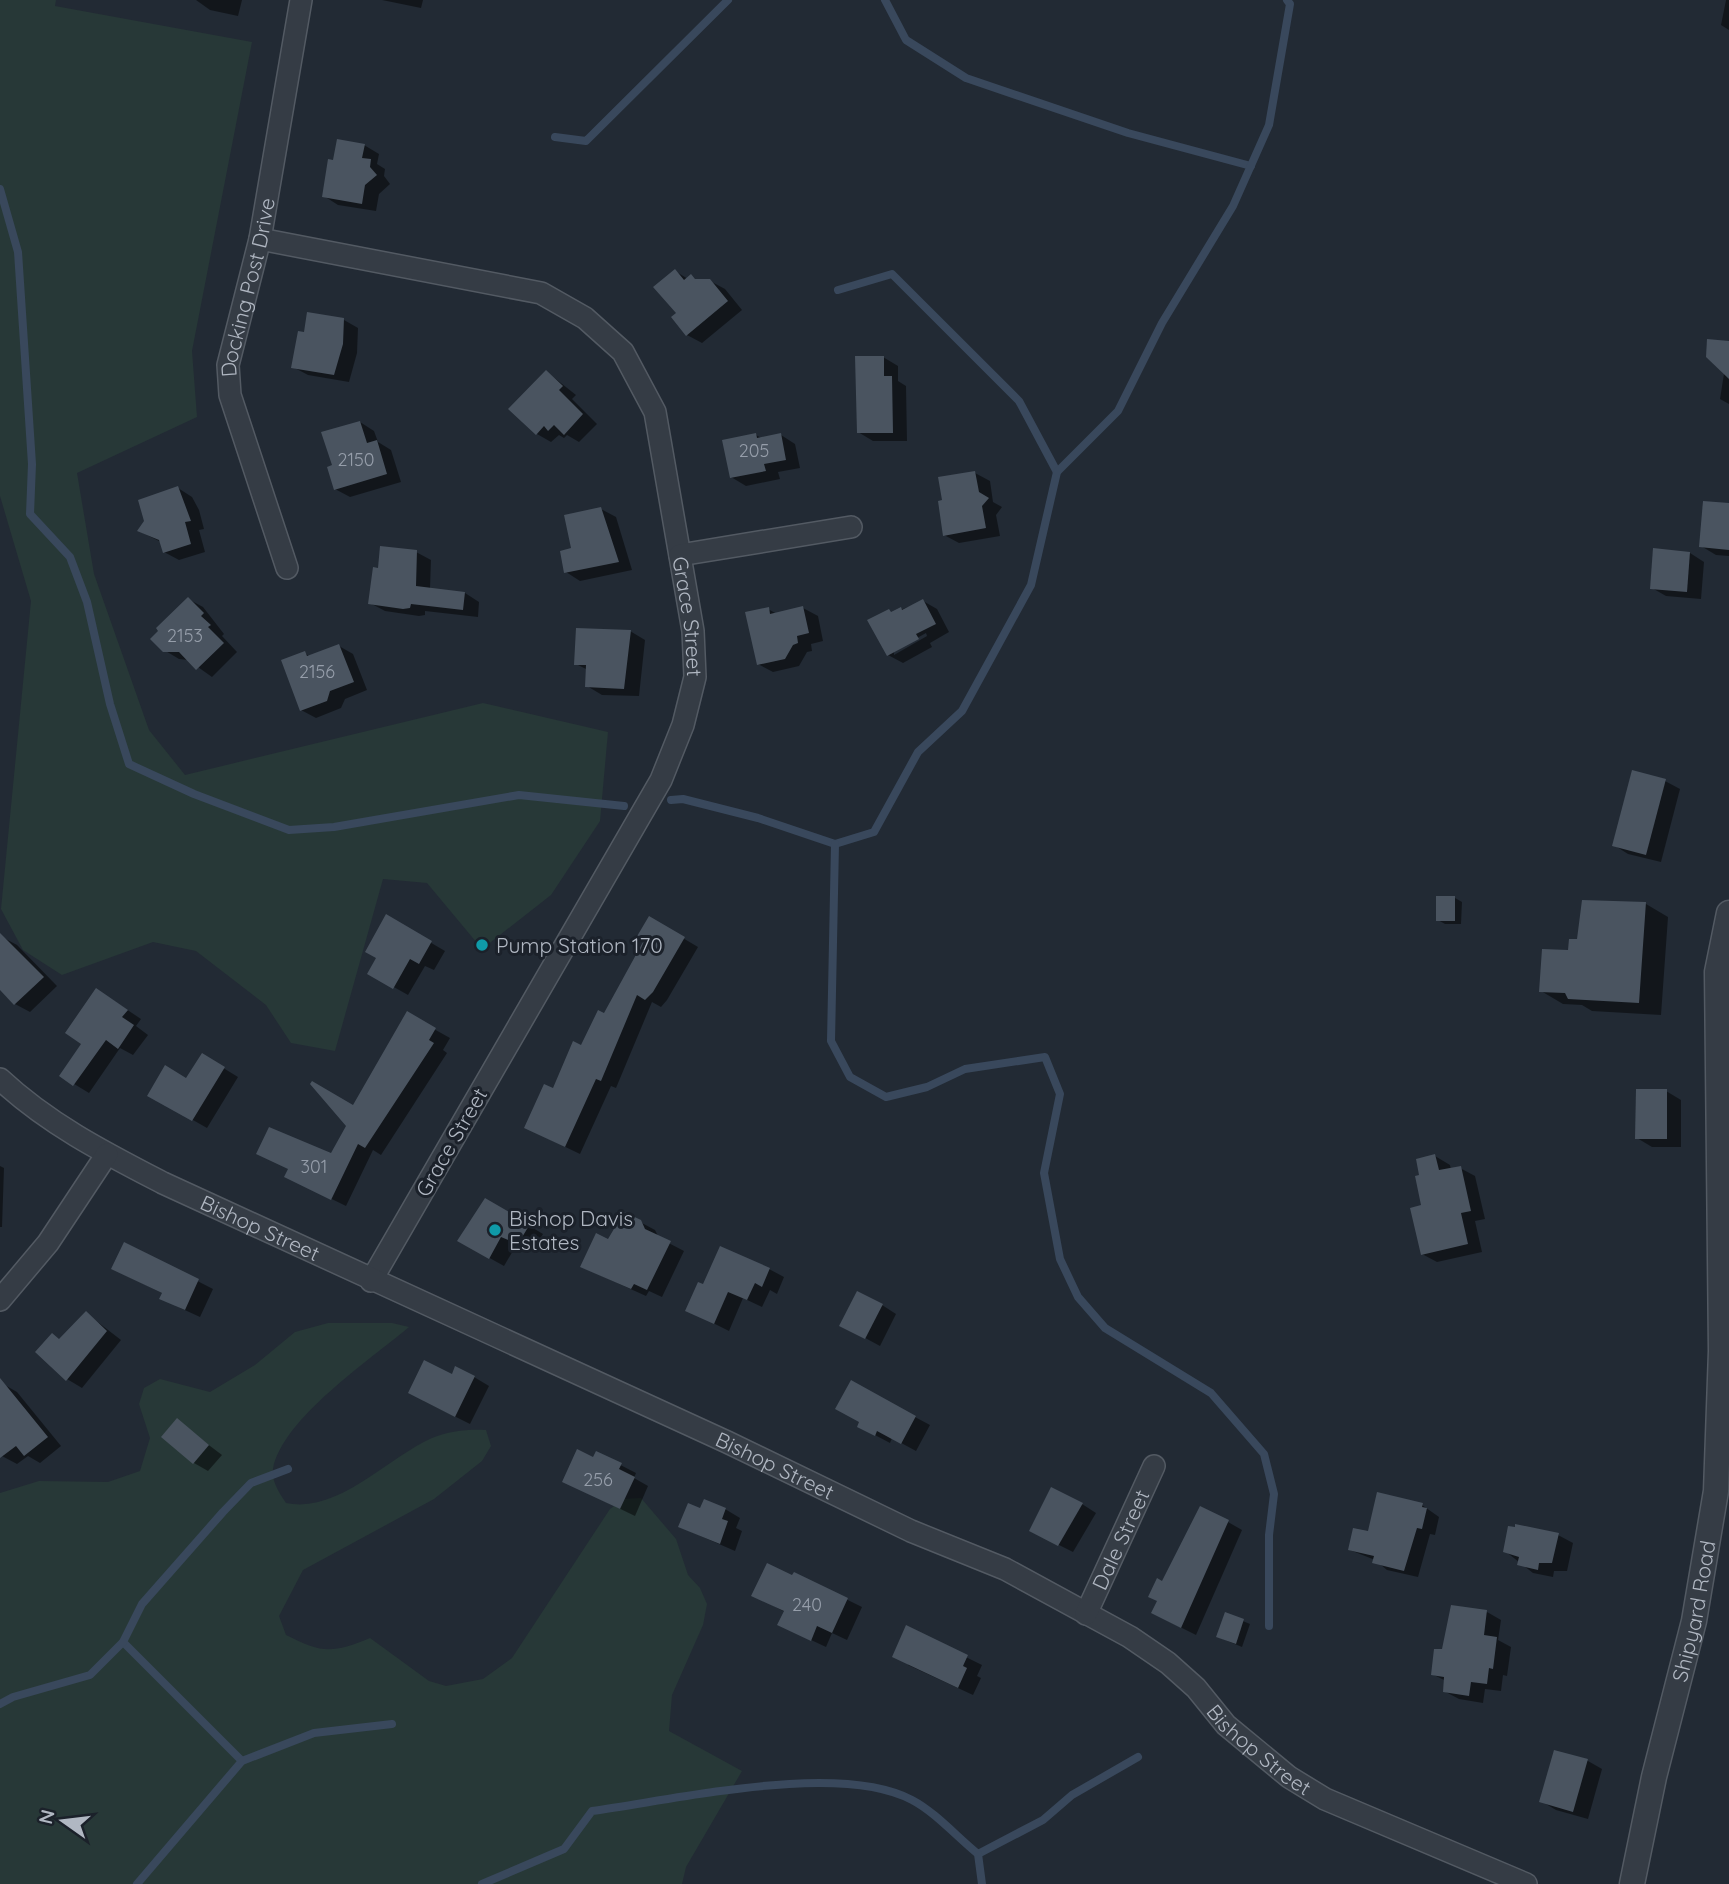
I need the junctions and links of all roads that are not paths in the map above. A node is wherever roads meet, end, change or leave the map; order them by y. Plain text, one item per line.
1 (302, 0) edge
2 (260, 239) junction
3 (851, 527) dead end
4 (680, 555) junction
5 (287, 568) dead end
6 (1729, 913) edge
7 (0, 1079) edge
8 (107, 1154) junction
9 (371, 1281) junction
10 (0, 1300) edge
11 (1154, 1466) dead end
12 (1086, 1614) junction
13 (1525, 1884) edge
14 (1632, 1884) edge

1 - 2 street, Docking Post Drive
2 - 4 street, Grace Street
2 - 5 street, Docking Post Drive
3 - 4 street
4 - 9 street, Grace Street
6 - 14 street, Shipyard Road
7 - 8 street, Bishop Street
8 - 9 street, Bishop Street
8 - 10 street
9 - 12 street, Bishop Street
11 - 12 street, Dale Street
12 - 13 street, Bishop Street

